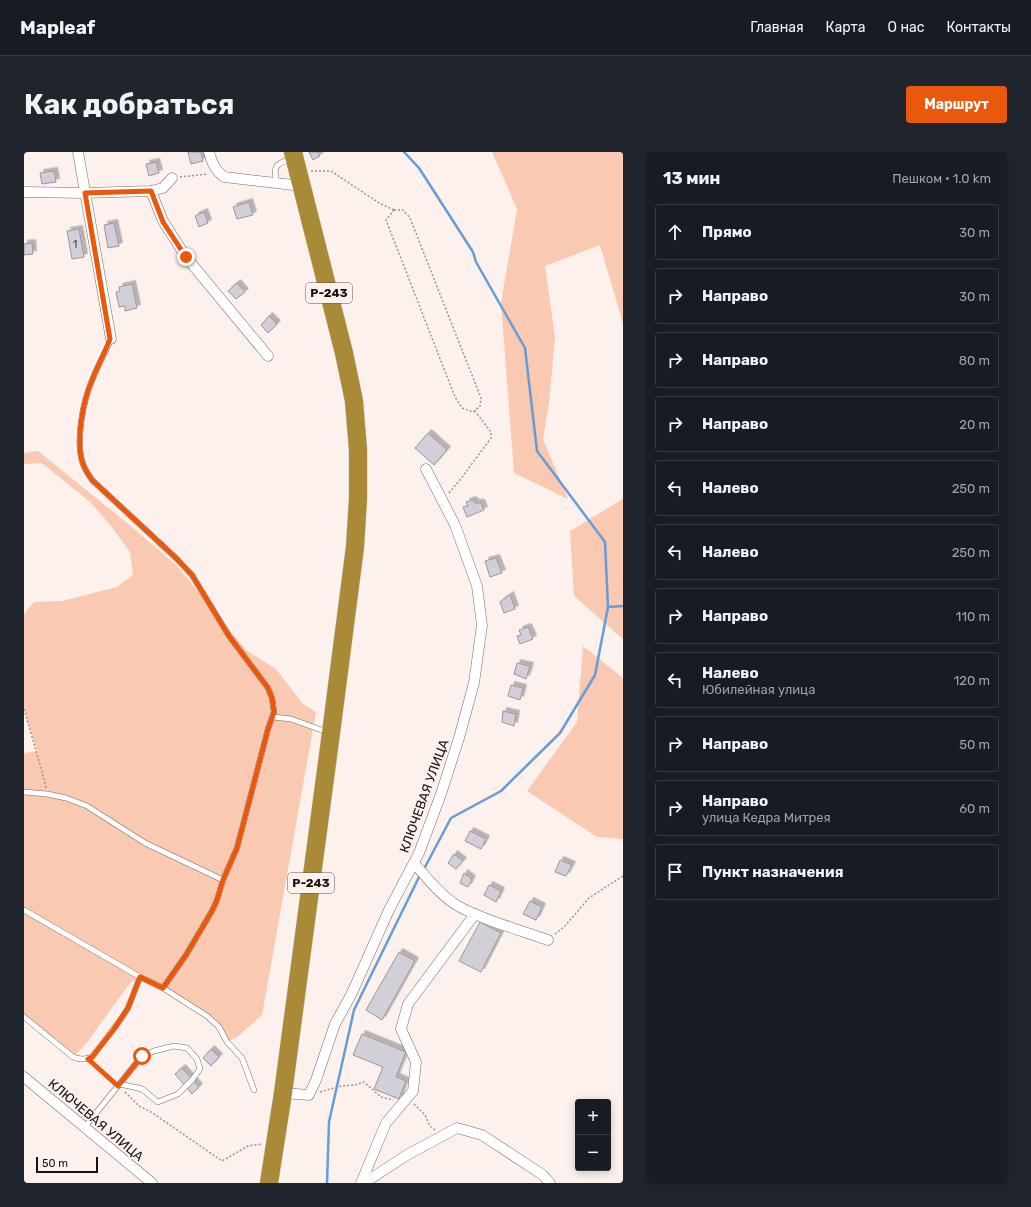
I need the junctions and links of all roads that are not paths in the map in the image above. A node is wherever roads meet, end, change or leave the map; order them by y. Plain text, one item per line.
1 (78, 152) edge
2 (209, 152) edge
3 (297, 166) edge
4 (172, 178) road end
5 (277, 183) junction
6 (151, 191) junction
7 (24, 192) edge
8 (85, 193) junction
9 (110, 339) joint
10 (268, 356) dead end
11 (426, 469) dead end
12 (273, 717) junction
13 (331, 733) junction
14 (24, 792) edge
15 (414, 863) junction
16 (223, 880) junction
17 (24, 910) edge
18 (475, 914) junction
19 (548, 940) road end
20 (140, 977) junction
21 (163, 988) junction
22 (24, 1017) edge
23 (24, 1077) edge
24 (119, 1085) junction
25 (254, 1090) dead end
26 (283, 1093) junction
27 (84, 1128) junction
28 (152, 1183) edge
29 (269, 1183) edge
30 (361, 1183) edge
31 (364, 1183) edge
32 (550, 1183) edge

1 - 8 street
2 - 5 street
3 - 5 street
3 - 5 lane
3 - 13 highway, Р-243
4 - 6 street
6 - 8 street
6 - 10 street
7 - 8 street
8 - 9 street
9 - 12 lane
11 - 15 street, КЛЮЧЕВАЯ УЛИЦА
12 - 13 lane
12 - 16 lane
13 - 26 highway, Р-243
14 - 16 lane
15 - 18 street
15 - 26 street, КЛЮЧЕВАЯ УЛИЦА
16 - 21 lane
17 - 20 lane
18 - 19 street
18 - 30 street
20 - 21 lane
20 - 22 lane
21 - 25 lane
23 - 27 street, КЛЮЧЕВАЯ УЛИЦА
24 - 24 lane
24 - 27 lane
26 - 29 highway, Р-243
27 - 28 street, КЛЮЧЕВАЯ УЛИЦА
31 - 32 street

